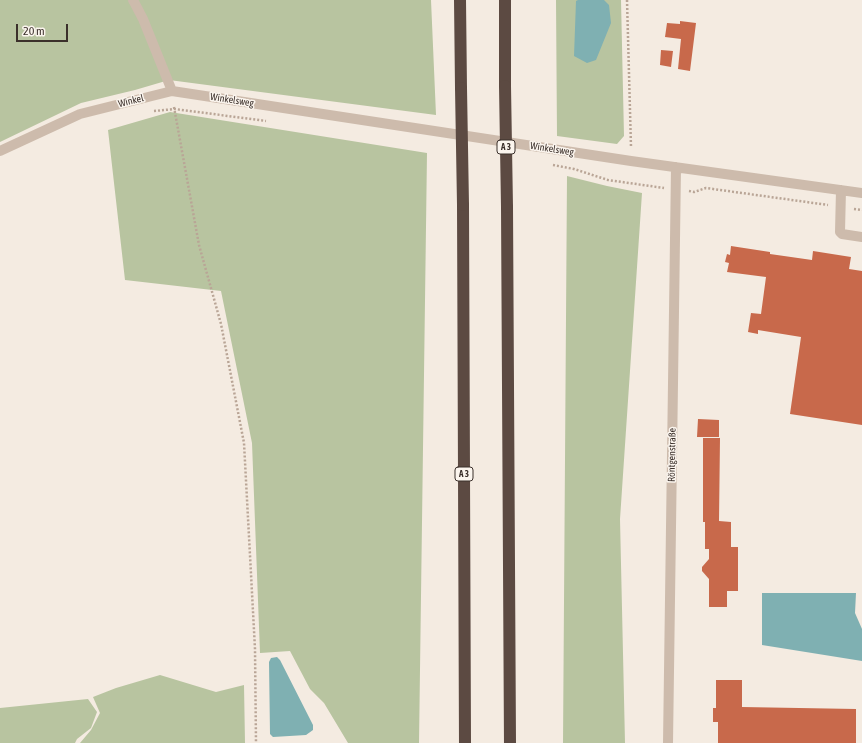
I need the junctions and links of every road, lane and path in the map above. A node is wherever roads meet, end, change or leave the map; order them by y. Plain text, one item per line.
1 (132, 0) edge
2 (460, 0) edge
3 (505, 0) edge
4 (626, 0) edge
5 (172, 91) junction
6 (175, 108) junction
7 (154, 111) dead end
8 (268, 121) dead end
9 (0, 151) edge
10 (631, 161) junction
11 (548, 164) dead end
12 (676, 167) junction
13 (675, 189) junction
14 (841, 190) junction
15 (862, 193) edge
16 (840, 207) junction
17 (862, 210) edge
18 (862, 237) edge
19 (256, 743) edge
20 (465, 743) edge
21 (510, 743) edge
22 (668, 743) edge

1 - 5 street
2 - 20 highway, A 3, bridge
3 - 21 highway, A 3, bridge
4 - 10 path
5 - 6 path
5 - 9 street, Winkel
5 - 10 street, Winkelsweg
6 - 7 path
6 - 8 path
6 - 19 path
10 - 12 street, Winkelsweg
11 - 13 path
12 - 13 street, Röntgenstraße
12 - 14 street, Winkelsweg
13 - 16 path
13 - 22 street, Röntgenstraße
14 - 15 street, Winkelsweg
14 - 16 street
16 - 17 path
16 - 18 street

